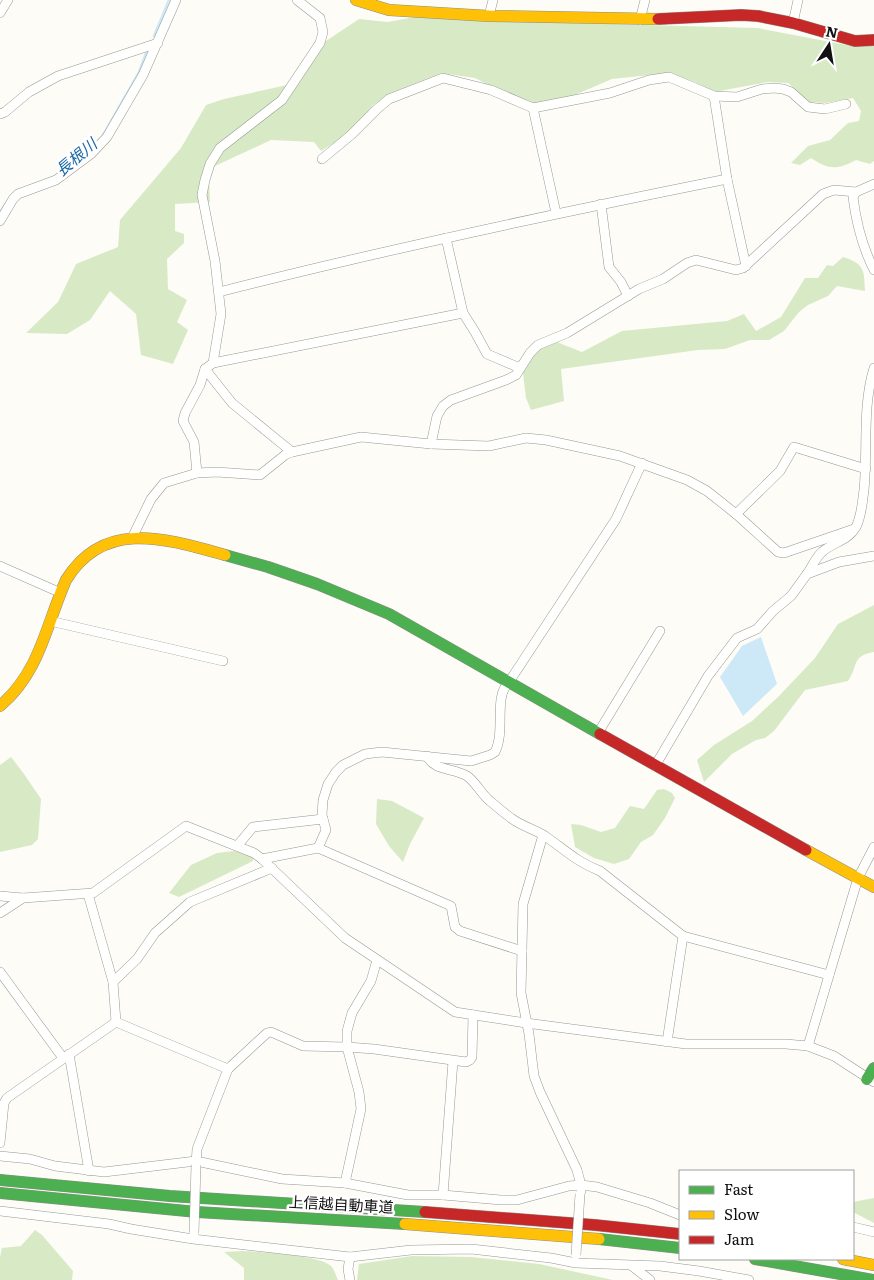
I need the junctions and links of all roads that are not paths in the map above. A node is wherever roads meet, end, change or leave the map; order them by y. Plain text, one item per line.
1 (8, 0) edge
2 (176, 0) edge
3 (298, 0) edge
4 (356, 0) edge
5 (493, 0) edge
6 (645, 0) edge
7 (798, 0) edge
8 (0, 13) edge
9 (489, 16) junction
10 (640, 20) junction
11 (793, 23) junction
12 (874, 40) edge
13 (158, 43) junction
14 (714, 96) junction
15 (846, 104) dead end
16 (533, 108) junction
17 (0, 114) edge
18 (322, 158) dead end
19 (727, 179) junction
20 (874, 184) edge
21 (856, 192) junction
22 (601, 204) junction
23 (556, 213) junction
24 (0, 222) edge
25 (446, 238) junction
26 (871, 259) edge
27 (746, 266) junction
28 (874, 270) edge
29 (219, 292) junction
30 (628, 296) junction
31 (463, 313) junction
32 (213, 363) junction
33 (520, 368) junction
34 (874, 368) edge
35 (205, 369) junction
36 (431, 444) junction
37 (292, 452) junction
38 (642, 463) junction
39 (866, 469) junction
40 (198, 473) junction
41 (736, 514) junction
42 (854, 530) junction
43 (132, 538) junction
44 (874, 556) edge
45 (0, 566) edge
46 (807, 574) junction
47 (61, 593) junction
48 (50, 621) junction
49 (660, 631) dead end
50 (223, 661) dead end
51 (509, 682) junction
52 (0, 706) edge
53 (598, 733) junction
54 (428, 756) junction
55 (655, 766) junction
56 (323, 819) junction
57 (543, 835) junction
58 (237, 846) junction
59 (874, 847) edge
60 (318, 848) junction
61 (262, 859) junction
62 (272, 868) junction
63 (858, 878) junction
64 (874, 886) edge
65 (88, 894) junction
66 (0, 896) edge
67 (23, 898) junction
68 (0, 913) edge
69 (683, 936) junction
70 (522, 951) junction
71 (377, 960) junction
72 (829, 975) junction
73 (2, 978) edge
74 (112, 982) junction
75 (473, 1015) junction
76 (116, 1022) junction
77 (526, 1024) junction
78 (667, 1042) junction
79 (808, 1046) junction
80 (347, 1047) junction
81 (66, 1056) junction
82 (453, 1061) junction
83 (874, 1068) edge
84 (228, 1069) junction
85 (871, 1080) edge
86 (1, 1110) edge
87 (0, 1143) edge
88 (0, 1156) edge
89 (196, 1163) junction
90 (89, 1171) junction
91 (0, 1180) edge
92 (344, 1183) junction
93 (581, 1190) junction
94 (0, 1193) edge
95 (443, 1195) junction
96 (0, 1211) edge
97 (679, 1214) edge
98 (854, 1227) edge
99 (874, 1232) edge
100 (679, 1234) edge
101 (194, 1236) junction
102 (679, 1248) edge
103 (350, 1257) junction
104 (576, 1259) junction
105 (761, 1260) edge
106 (848, 1260) edge
107 (874, 1265) edge
108 (632, 1266) junction
109 (350, 1280) edge
110 (650, 1280) edge
111 (749, 1280) edge
112 (874, 1280) edge

1 - 8 street
2 - 13 street
3 - 29 street
4 - 9 main road
5 - 9 street
6 - 10 street
7 - 11 street
9 - 10 main road
10 - 11 main road
11 - 12 main road
13 - 17 street
13 - 24 street
14 - 15 street
14 - 16 street
14 - 19 street
16 - 18 street
16 - 23 street
19 - 22 street
19 - 27 street
20 - 21 street
21 - 26 street
21 - 27 street
22 - 23 street
22 - 30 street
23 - 25 street
25 - 29 street
25 - 31 street
26 - 28 street
27 - 30 street
29 - 32 street
30 - 33 street
31 - 32 street
31 - 33 street
32 - 35 street
33 - 36 street
34 - 39 street
35 - 37 street
35 - 40 street
36 - 37 street
36 - 38 street
37 - 40 street
38 - 41 street
38 - 51 street
39 - 41 street
39 - 42 street
40 - 43 street
41 - 42 street
42 - 46 street
43 - 47 main road
43 - 51 main road
44 - 46 street
45 - 47 street
46 - 55 street
47 - 48 main road
48 - 50 street
48 - 52 main road
49 - 53 street
51 - 53 main road
51 - 54 street
53 - 55 main road
54 - 56 street
54 - 57 street
55 - 63 main road
56 - 58 street
56 - 60 street
57 - 69 street
57 - 70 street
58 - 61 street
58 - 65 street
59 - 63 street
60 - 61 street
60 - 70 street
61 - 62 street
62 - 71 street
62 - 74 street
63 - 64 main road
63 - 72 street
65 - 67 street
65 - 74 street
66 - 67 street
67 - 68 street
69 - 72 street
69 - 78 street
70 - 77 street
71 - 75 street
71 - 80 street
72 - 79 street
73 - 81 street
74 - 76 street
75 - 77 street
75 - 82 street
76 - 81 street
76 - 84 street
77 - 78 street
77 - 93 street
78 - 79 street
79 - 85 street
80 - 82 street
80 - 84 street
80 - 92 street
81 - 86 street
81 - 90 street
82 - 95 street
83 - 85 main road
84 - 89 street
86 - 87 street
88 - 90 street
89 - 90 street
89 - 92 street
89 - 101 street, bridge
91 - 100 main road, 上信越自動車道
92 - 95 street
93 - 95 street
93 - 97 street
93 - 104 street, bridge
94 - 102 main road, 上信越自動車道
96 - 101 street
98 - 99 street
101 - 103 street
103 - 104 street
103 - 109 street
104 - 108 street
105 - 112 main road
106 - 107 main road
108 - 110 street
108 - 111 street

